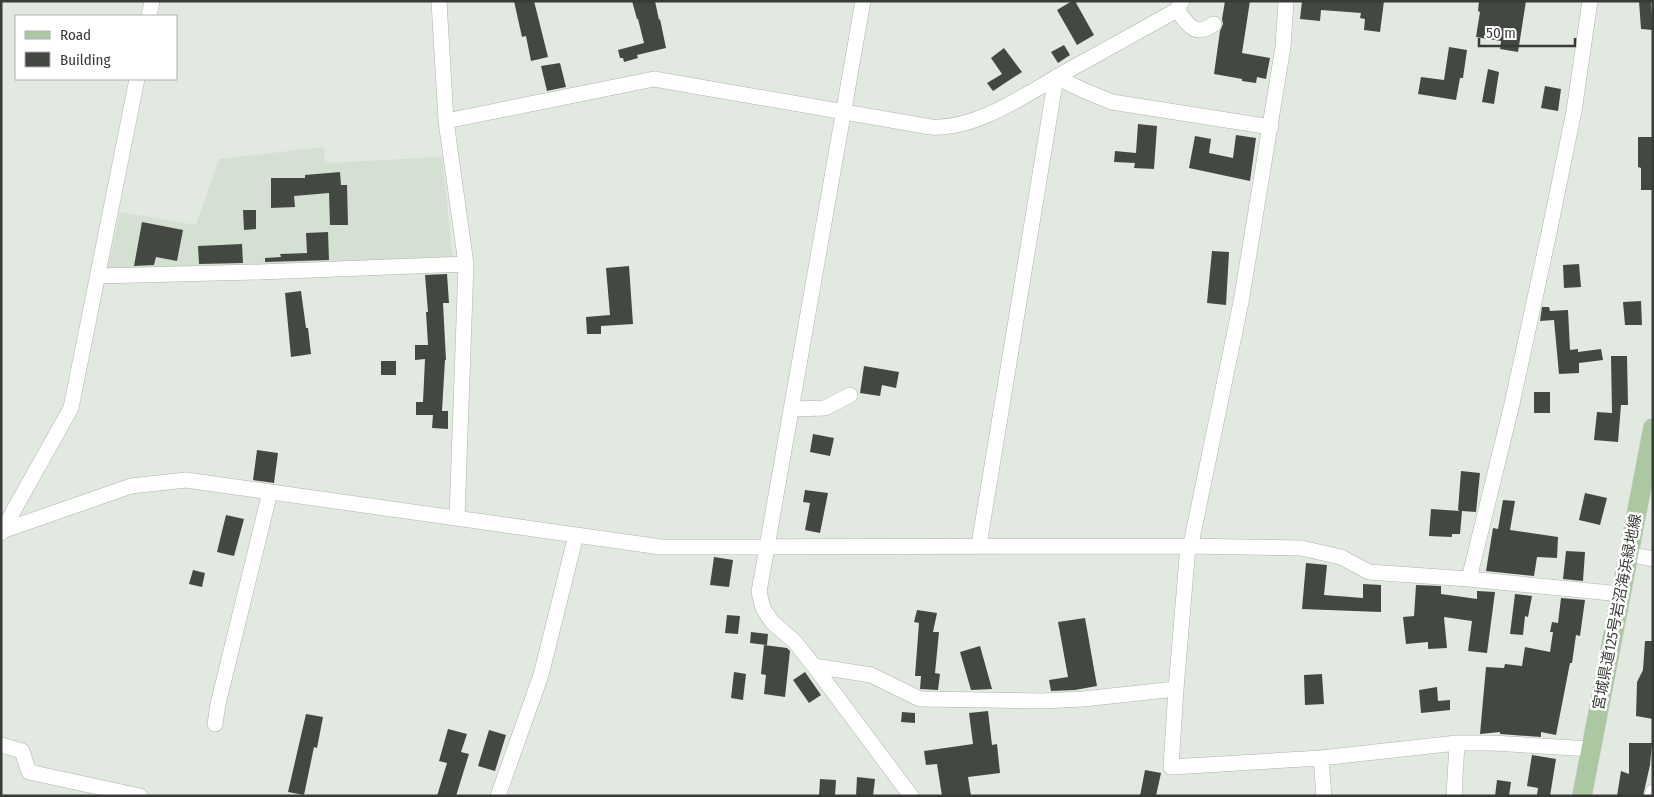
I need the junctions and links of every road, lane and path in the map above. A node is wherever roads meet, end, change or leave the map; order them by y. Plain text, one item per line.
1 (152, 1) edge
2 (439, 1) edge
3 (863, 1) edge
4 (1286, 1) edge
5 (1590, 1) edge
6 (1180, 5) edge
7 (149, 15) edge
8 (1214, 24) dead end
9 (1056, 77) junction
10 (137, 80) edge
11 (844, 111) junction
12 (446, 121) junction
13 (1271, 127) junction
14 (466, 264) junction
15 (98, 276) junction
16 (850, 395) dead end
17 (792, 409) junction
18 (1653, 428) edge
19 (270, 492) junction
20 (457, 518) junction
21 (2, 532) edge
22 (576, 535) junction
23 (979, 545) junction
24 (768, 546) junction
25 (1188, 546) junction
26 (1628, 554) junction
27 (1653, 559) edge
28 (1468, 579) junction
29 (1621, 594) junction
30 (814, 666) junction
31 (1176, 689) junction
32 (215, 724) dead end
33 (1457, 743) junction
34 (1, 745) edge
35 (1591, 749) junction
36 (1322, 758) junction
37 (140, 796) edge
38 (498, 796) edge
39 (911, 796) edge
40 (1324, 796) edge
41 (1454, 796) edge
42 (1582, 796) edge

1 - 7 street
2 - 12 street
3 - 11 street
4 - 13 street
5 - 28 street
6 - 8 street
6 - 9 street
9 - 11 street
9 - 13 street
9 - 23 street
10 - 15 street
11 - 12 street
11 - 17 street
12 - 14 street
13 - 25 street
14 - 15 street
14 - 20 street
15 - 21 street
16 - 17 street
17 - 24 street
18 - 26 main road, 宮城県道125号岩沼海浜緑地線
19 - 20 street
19 - 21 street
19 - 32 street
20 - 22 street
22 - 24 street
22 - 38 street
23 - 24 street
23 - 25 street
24 - 30 street
25 - 28 street
25 - 31 street
26 - 27 street
26 - 29 main road, 宮城県道125号岩沼海浜緑地線
28 - 29 street
29 - 35 main road, 宮城県道125号岩沼海浜緑地線
30 - 31 street
30 - 39 street
31 - 36 street
33 - 35 street
33 - 36 street
33 - 41 street
34 - 37 street
35 - 42 main road, 宮城県道125号岩沼海浜緑地線
36 - 40 street

